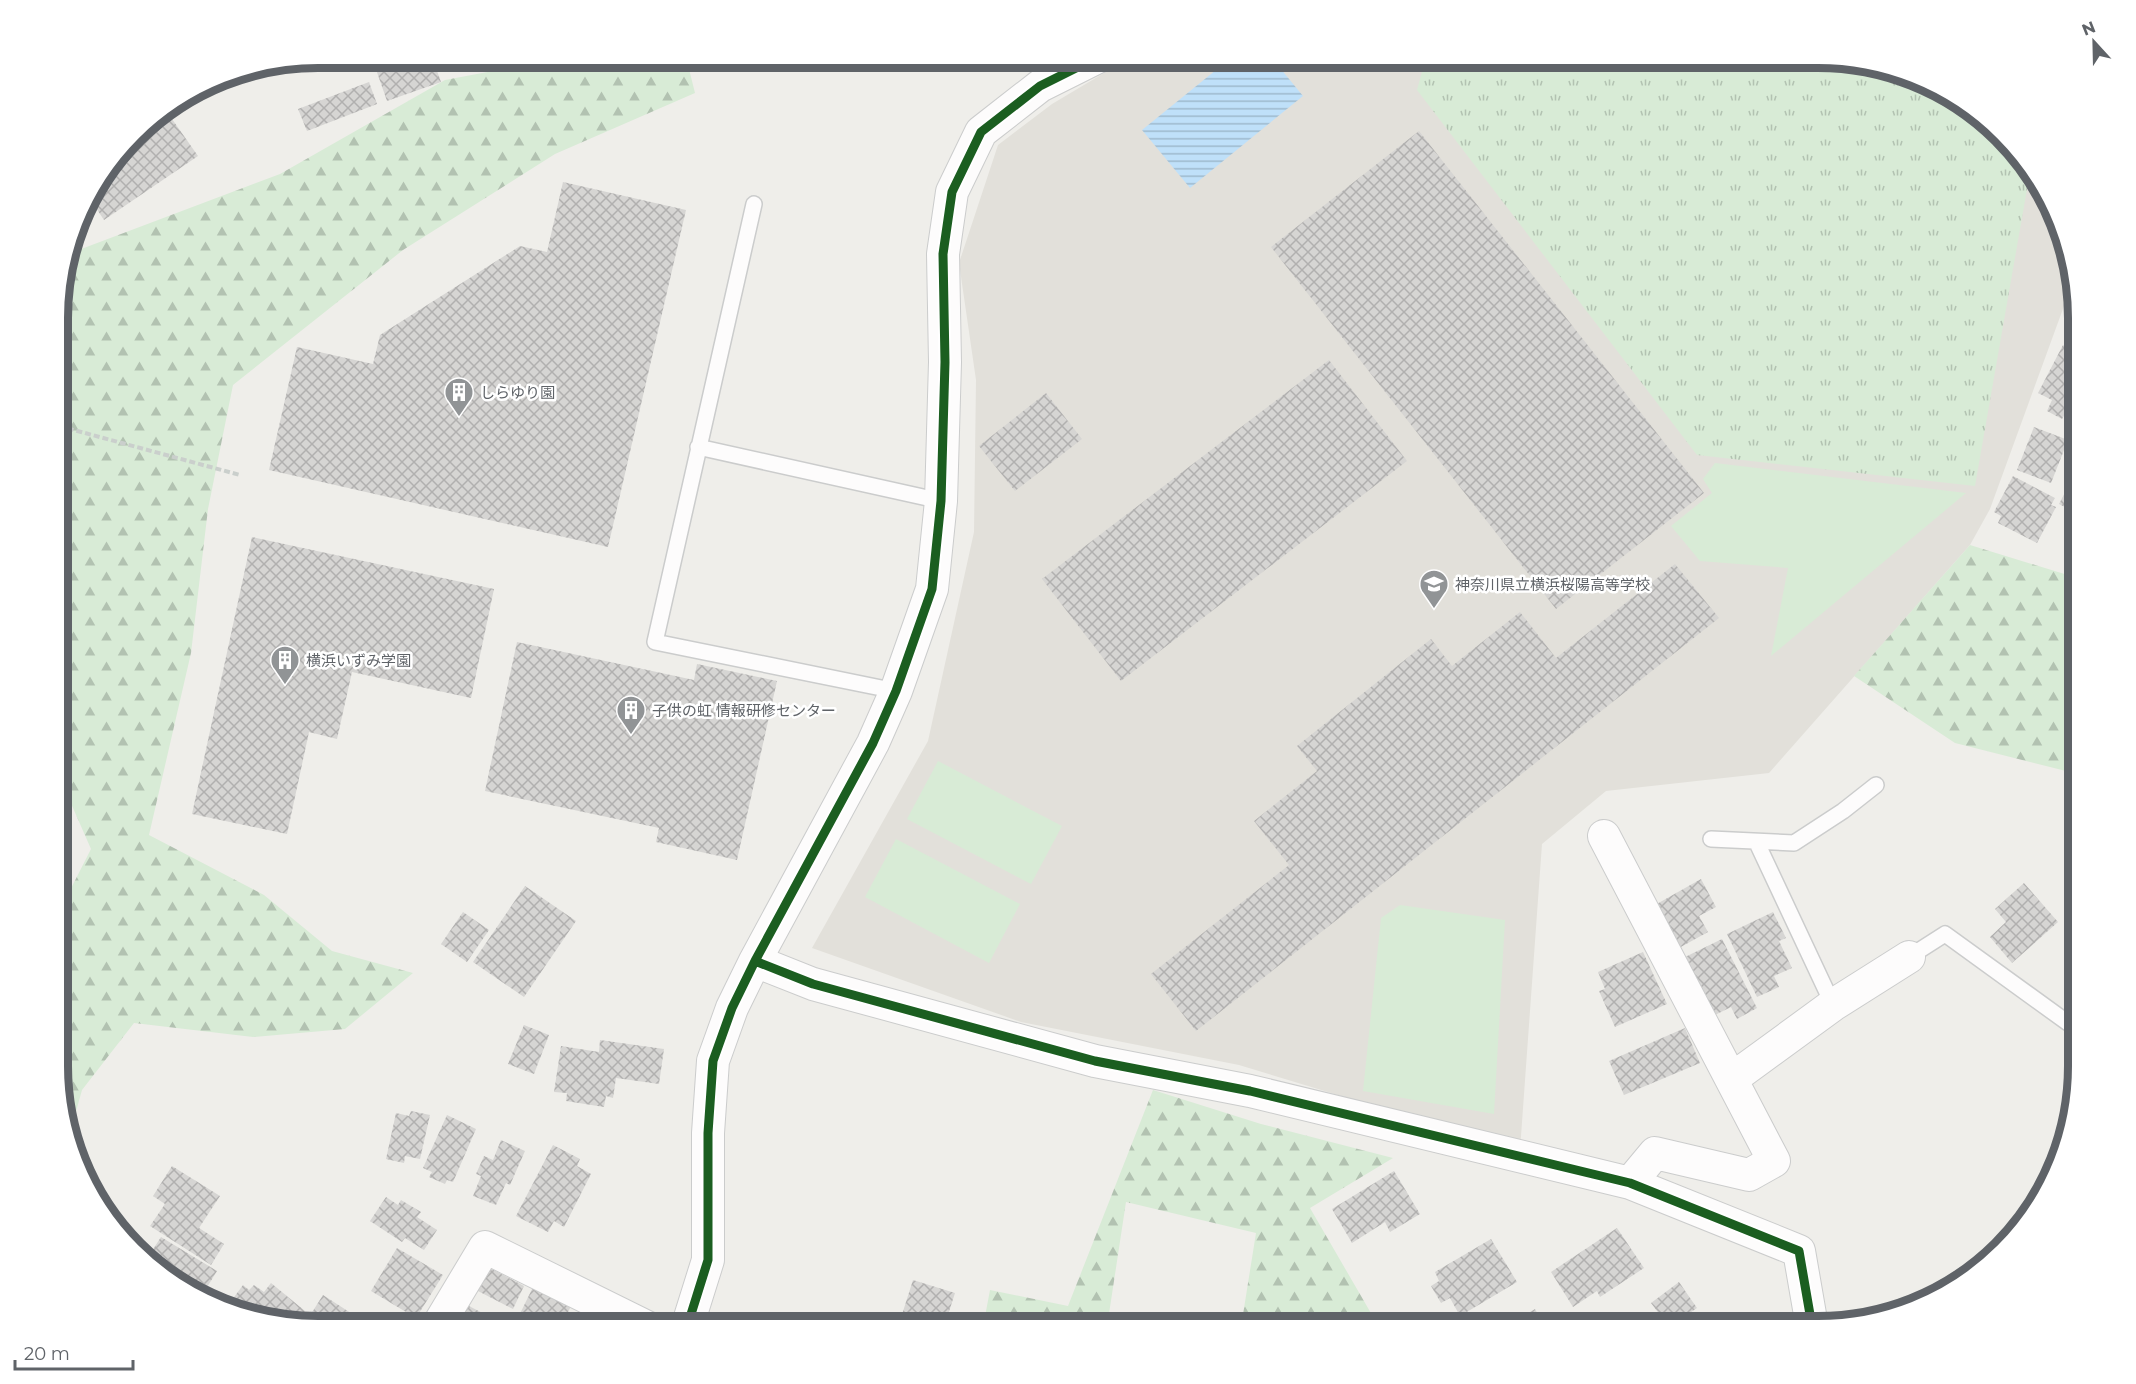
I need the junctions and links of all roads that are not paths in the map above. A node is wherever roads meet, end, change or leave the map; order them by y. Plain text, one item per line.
1 (1076, 68) edge
2 (753, 204) dead end
3 (698, 447) junction
4 (941, 501) junction
5 (896, 691) junction
6 (1876, 785) dead end
7 (1604, 836) dead end
8 (1711, 839) dead end
9 (1757, 843) junction
10 (1909, 957) joint
11 (755, 961) junction
12 (1833, 1005) junction
13 (2068, 1023) edge
14 (1732, 1078) junction
15 (1630, 1183) junction
16 (444, 1316) edge
17 (625, 1316) edge
18 (690, 1316) edge
19 (1810, 1316) edge

1 - 4 street
2 - 3 lane
3 - 4 lane
3 - 5 lane
4 - 5 street
5 - 11 street
6 - 9 lane
7 - 14 street
8 - 9 lane
9 - 12 lane
10 - 12 street
10 - 13 lane
11 - 15 street
11 - 18 street
12 - 14 street
14 - 15 street
15 - 19 street
16 - 17 street

